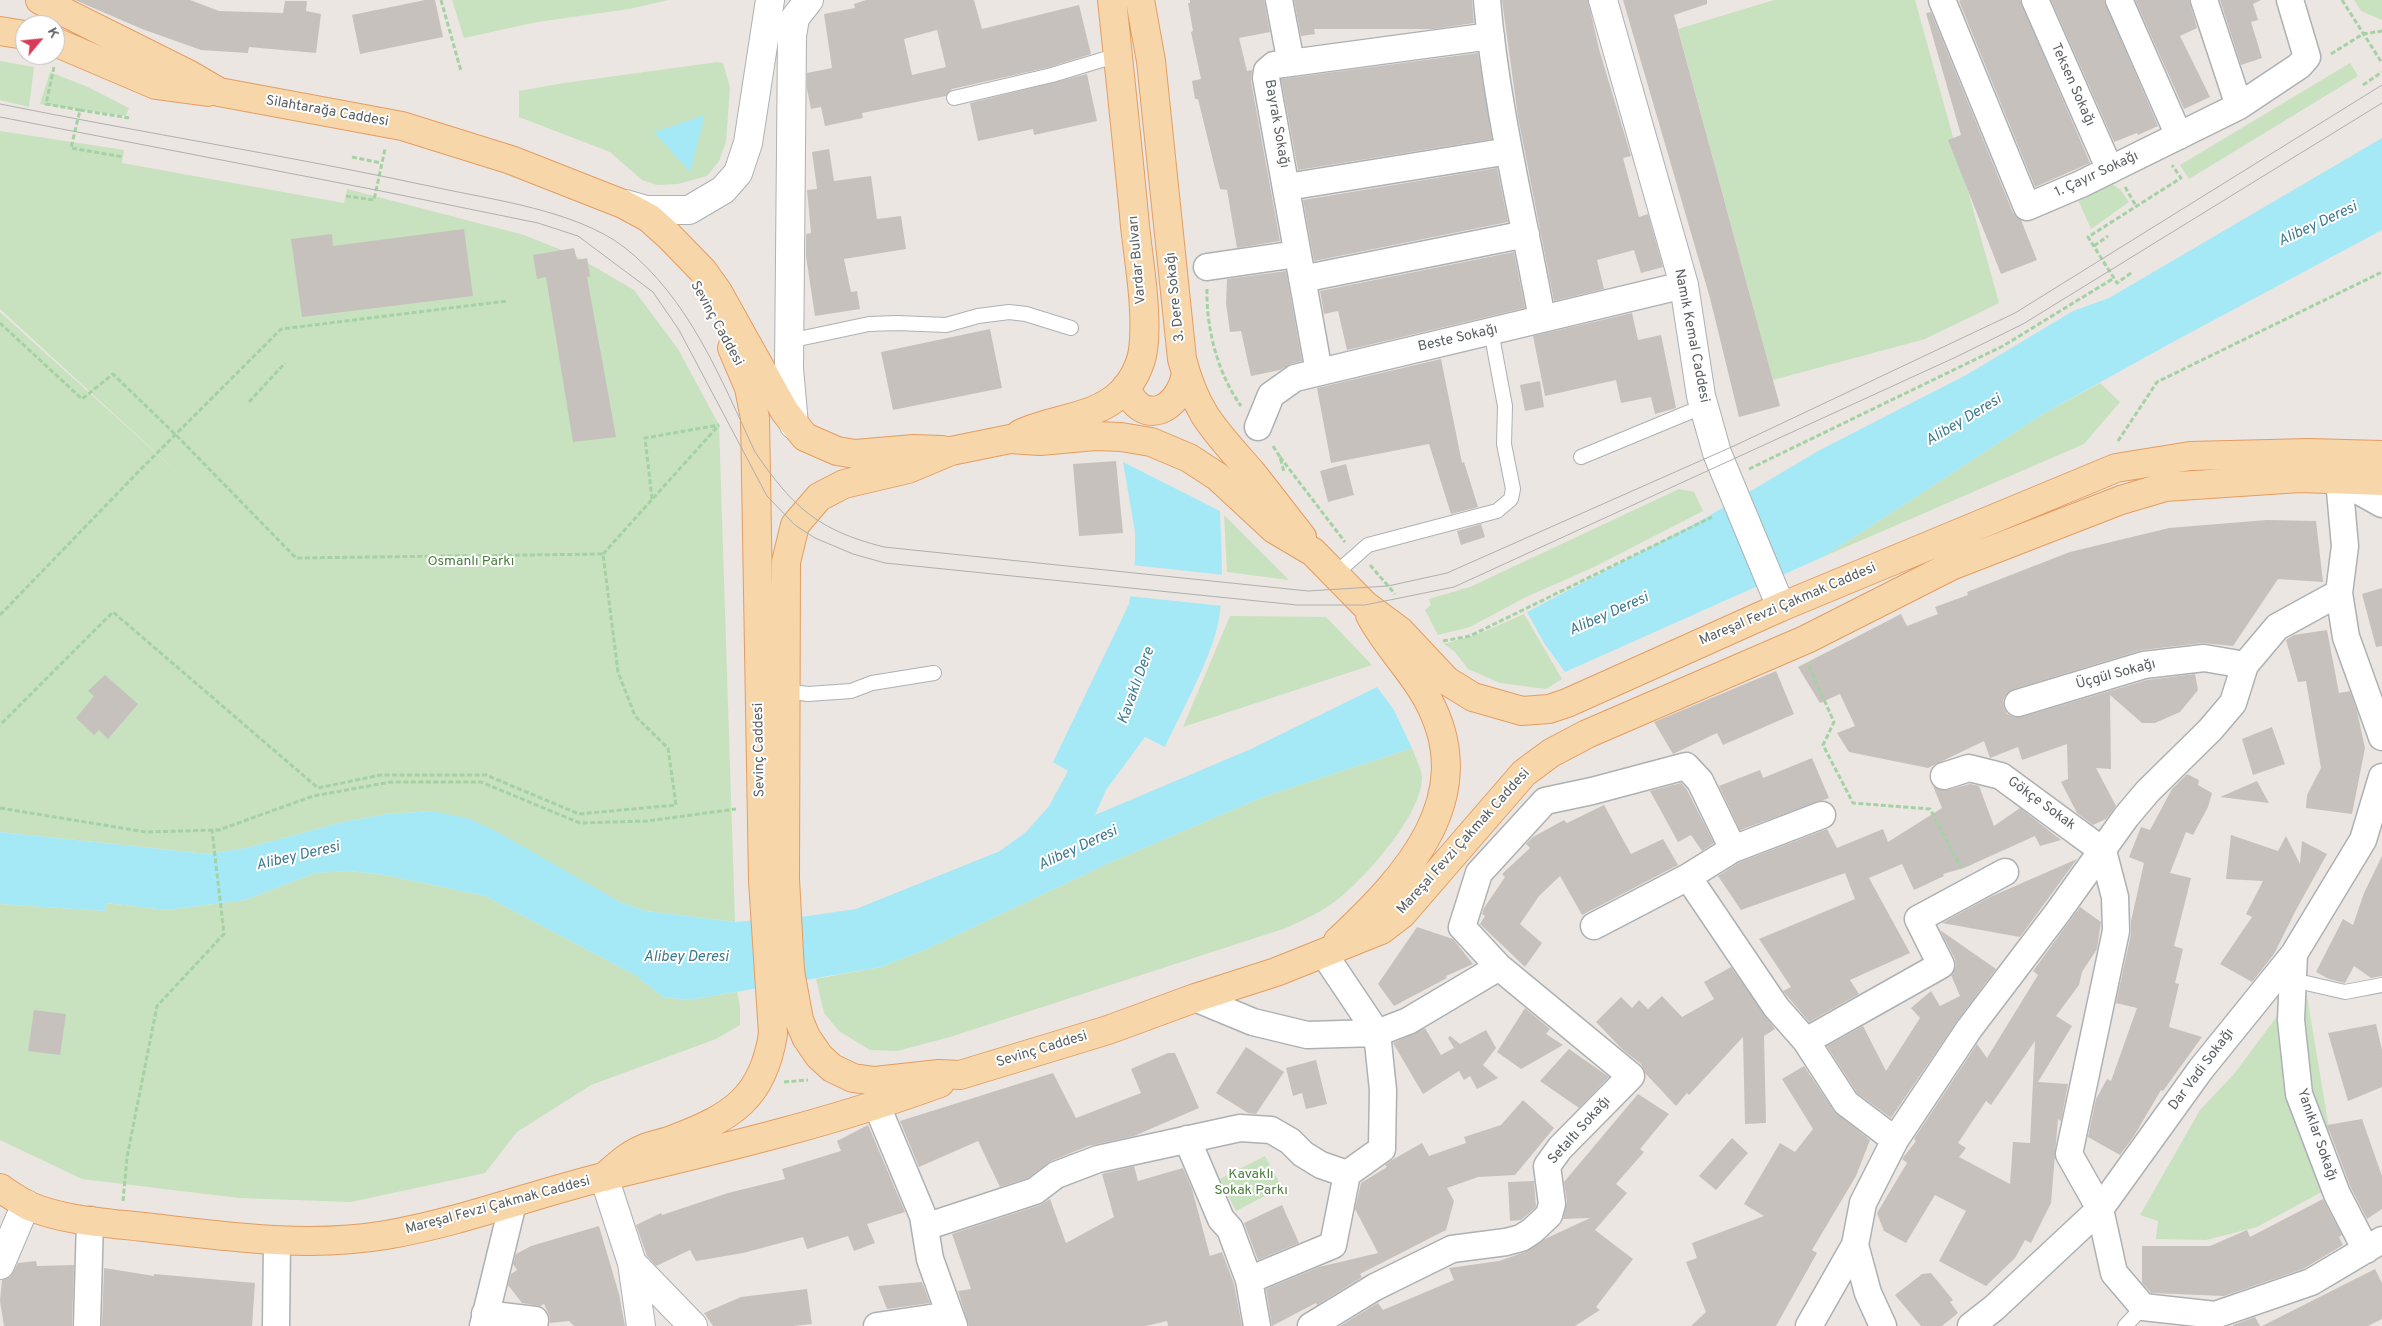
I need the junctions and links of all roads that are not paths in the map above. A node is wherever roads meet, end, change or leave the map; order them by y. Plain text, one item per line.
1 (40, 0) edge
2 (770, 0) edge
3 (809, 0) edge
4 (1112, 0) edge
5 (1140, 0) edge
6 (1279, 0) edge
7 (1487, 0) edge
8 (1603, 0) edge
9 (1942, 0) edge
10 (2034, 0) edge
11 (2119, 0) edge
12 (2204, 0) edge
13 (2290, 0) edge
14 (0, 31) edge
15 (15, 33) edge
16 (1491, 36) junction
17 (65, 55) edge
18 (1118, 55) junction
19 (1291, 63) junction
20 (219, 92) junction
21 (954, 98) dead end
22 (2238, 106) junction
23 (2179, 136) junction
24 (1509, 151) junction
25 (2117, 178) junction
26 (1287, 187) junction
27 (623, 204) junction
28 (1526, 234) junction
29 (681, 247) junction
30 (1207, 267) dead end
31 (1299, 267) junction
32 (1684, 285) junction
33 (1542, 319) junction
34 (1071, 328) dead end
35 (1491, 331) junction
36 (789, 341) junction
37 (1319, 372) junction
38 (1186, 373) junction
39 (1126, 387) junction
40 (1704, 406) junction
41 (794, 425) junction
42 (1258, 427) road end
43 (1010, 439) junction
44 (952, 451) junction
45 (2382, 455) edge
46 (1581, 457) dead end
47 (2339, 480) junction
48 (2382, 480) edge
49 (2382, 504) edge
50 (1313, 552) junction
51 (1335, 574) junction
52 (2339, 593) junction
53 (1777, 599) junction
54 (1365, 605) junction
55 (2245, 665) junction
56 (934, 673) dead end
57 (1715, 679) junction
58 (786, 692) junction
59 (2018, 703) dead end
60 (2382, 736) edge
61 (1944, 776) dead end
62 (2382, 777) edge
63 (1822, 815) dead end
64 (1733, 849) junction
65 (2103, 851) junction
66 (2005, 872) dead end
67 (1688, 877) junction
68 (774, 880) junction
69 (1594, 926) dead end
70 (1324, 954) junction
71 (2294, 954) junction
72 (1499, 967) junction
73 (2293, 980) junction
74 (2382, 985) edge
75 (1195, 998) junction
76 (783, 1002) junction
77 (1377, 1033) junction
78 (1806, 1041) junction
79 (960, 1075) junction
80 (877, 1106) junction
81 (1187, 1139) junction
82 (1895, 1140) junction
83 (1348, 1174) junction
84 (604, 1177) junction
85 (0, 1188) edge
86 (513, 1203) junction
87 (26, 1204) junction
88 (2100, 1209) junction
89 (90, 1220) junction
90 (925, 1227) junction
91 (277, 1241) junction
92 (1855, 1245) junction
93 (2374, 1245) edge
94 (632, 1263) junction
95 (0, 1265) edge
96 (1250, 1280) junction
97 (2143, 1306) junction
98 (484, 1320) edge
99 (952, 1320) edge
100 (87, 1326) edge
101 (276, 1326) edge
102 (534, 1326) edge
103 (641, 1326) edge
104 (693, 1326) edge
105 (877, 1326) edge
106 (1258, 1326) edge
107 (1311, 1326) edge
108 (1809, 1326) edge
109 (1884, 1326) edge
110 (1971, 1326) edge
111 (2126, 1326) edge

1 - 20 main road, Silahtarağa Caddesi
2 - 27 main road
3 - 36 main road
4 - 18 main road, Vardar Bulvarı
5 - 38 main road, 3. Dere Sokağı
6 - 19 street
7 - 16 street
8 - 32 main road, Namık Kemal Caddesi
9 - 25 street, 1. Çayır Sokağı
10 - 25 street, Teksen Sokağı
11 - 23 street
12 - 22 street
13 - 22 street, 1. Çayır Sokağı
14 - 15 main road
16 - 19 street, Bayrak Sokağı
16 - 24 street
17 - 20 main road
18 - 21 lane
18 - 39 main road, Vardar Bulvarı
19 - 26 street, Bayrak Sokağı
20 - 27 main road, Silahtarağa Caddesi
22 - 23 street, 1. Çayır Sokağı
23 - 25 street, 1. Çayır Sokağı
24 - 26 street
24 - 28 street
26 - 31 street, Bayrak Sokağı
27 - 29 main road, Silahtarağa Caddesi
28 - 31 street
28 - 33 street
29 - 41 main road, Silahtarağa Caddesi
29 - 68 main road, Sevinç Caddesi
30 - 31 street
31 - 37 street, Bayrak Sokağı
32 - 33 street, Beste Sokağı
32 - 40 main road, Namık Kemal Caddesi
33 - 35 street, Beste Sokağı
34 - 36 lane
35 - 37 street, Beste Sokağı
35 - 51 lane
36 - 41 main road
37 - 42 street, Beste Sokağı
38 - 39 main road
38 - 50 main road, 3. Dere Sokağı
39 - 43 main road, Vardar Bulvarı
40 - 46 lane
40 - 53 main road, Namık Kemal Caddesi
41 - 44 main road, Silahtarağa Caddesi
43 - 44 main road
43 - 50 main road
44 - 58 main road, Sevinç Caddesi
45 - 53 main road, Mareşal Fevzi Çakmak Caddesi
47 - 48 main road, Mareşal Fevzi Çakmak Caddesi
47 - 49 street
47 - 52 street
47 - 57 main road, Mareşal Fevzi Çakmak Caddesi
50 - 51 main road
51 - 54 main road
52 - 55 street
52 - 60 street
53 - 54 main road, Mareşal Fevzi Çakmak Caddesi
53 - 57 main road
54 - 70 main road, Mareşal Fevzi Çakmak Caddesi
55 - 59 street, Üçgül Sokağı
55 - 65 street
56 - 58 lane
57 - 70 main road, Mareşal Fevzi Çakmak Caddesi
58 - 68 main road, Sevinç Caddesi
61 - 65 street, Gökçe Sokak
62 - 71 street, Dar Vadi Sokağı
63 - 64 street
64 - 67 street
64 - 72 street
65 - 82 street
65 - 88 street
66 - 78 street
67 - 69 street
67 - 78 street
68 - 76 main road
70 - 75 main road, Sevinç Caddesi
70 - 77 street
71 - 73 street, Yanıklar Sokağı
71 - 88 street, Dar Vadi Sokağı
72 - 77 street
72 - 107 street, Setaltı Sokağı
73 - 74 lane
73 - 93 street, Yanıklar Sokağı
75 - 77 street
75 - 79 main road, Sevinç Caddesi
76 - 79 main road, Sevinç Caddesi
76 - 84 main road
77 - 83 street
78 - 82 street
79 - 80 main road, Mareşal Fevzi Çakmak Caddesi
80 - 84 main road, Mareşal Fevzi Çakmak Caddesi
80 - 90 street
81 - 83 street
81 - 90 street
81 - 96 street
82 - 92 street
83 - 96 street
84 - 86 main road, Mareşal Fevzi Çakmak Caddesi
84 - 94 main road
85 - 87 main road, Mareşal Fevzi Çakmak Caddesi
86 - 91 main road, Mareşal Fevzi Çakmak Caddesi
86 - 98 street
87 - 89 main road, Mareşal Fevzi Çakmak Caddesi
87 - 95 main road
88 - 97 street
88 - 110 street, Dar Vadi Sokağı
89 - 91 main road, Mareşal Fevzi Çakmak Caddesi
89 - 100 street
90 - 99 street
91 - 101 street
92 - 108 street
92 - 109 street
93 - 97 street
94 - 103 main road
94 - 104 main road
96 - 106 street
97 - 111 lane
98 - 102 street
99 - 105 street

